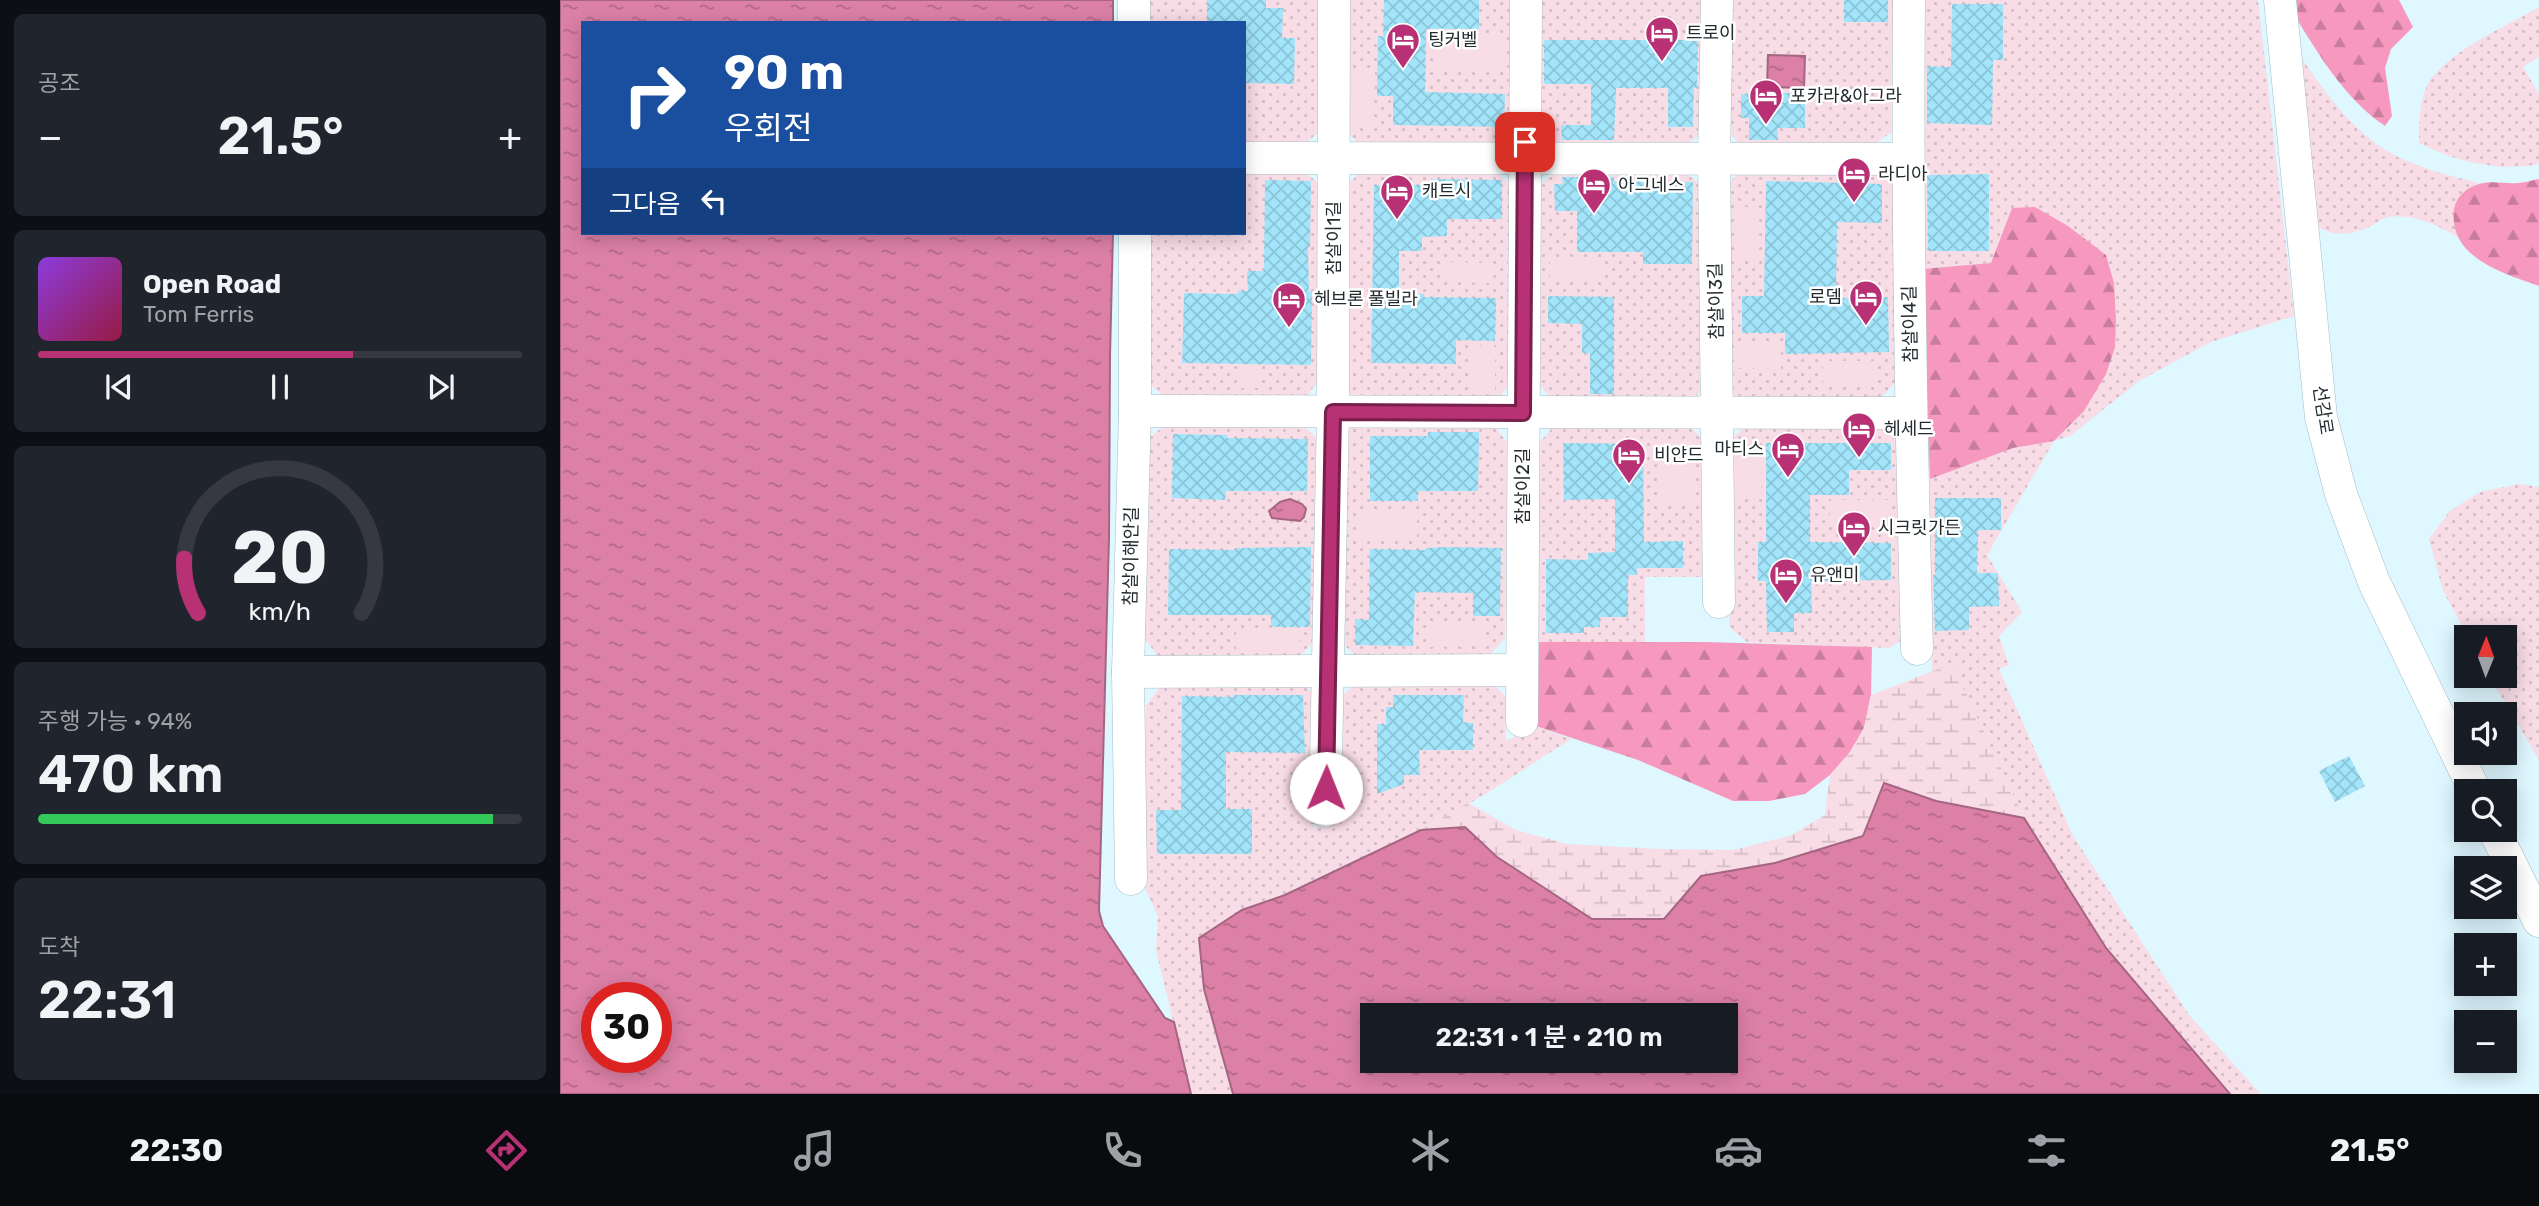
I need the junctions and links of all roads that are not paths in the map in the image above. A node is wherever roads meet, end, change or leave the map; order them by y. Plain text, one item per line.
1 (1134, 0) edge
2 (1334, 0) edge
3 (1526, 0) edge
4 (1717, 0) edge
5 (1909, 0) edge
6 (2280, 0) edge
7 (1134, 21) edge
8 (1334, 157) junction
9 (1246, 158) edge
10 (1714, 158) junction
11 (1907, 159) junction
12 (1525, 160) junction
13 (1135, 235) edge
14 (1135, 411) junction
15 (1333, 412) junction
16 (1523, 413) junction
17 (1911, 413) junction
18 (1717, 414) junction
19 (1719, 601) dead end
20 (1917, 649) dead end
21 (1522, 670) junction
22 (1329, 671) junction
23 (1128, 672) junction
24 (1522, 721) dead end
25 (2469, 779) edge
26 (1325, 811) dead end
27 (2500, 842) edge
28 (1131, 879) dead end
29 (2539, 921) edge

1 - 7 street
2 - 8 street, 참살이1길
3 - 12 street, 참살이2길
4 - 10 street, 참살이3길
5 - 11 street, 참살이4길
6 - 25 street, 선감로
8 - 9 street
8 - 12 street
8 - 15 street, 참살이1길
10 - 11 street
10 - 12 street
10 - 18 street, 참살이3길
11 - 17 street, 참살이4길
12 - 16 street, 참살이2길
13 - 14 street, 참살이해안길
14 - 15 street
14 - 23 street, 참살이해안길
15 - 16 street
15 - 22 street, 참살이1길
16 - 18 street
16 - 21 street, 참살이2길
17 - 18 street
17 - 20 street, 참살이4길
18 - 19 street, 참살이3길
21 - 22 street
21 - 24 street, 참살이2길
22 - 23 street
22 - 26 street, 참살이1길
23 - 28 street, 참살이해안길
27 - 29 street

